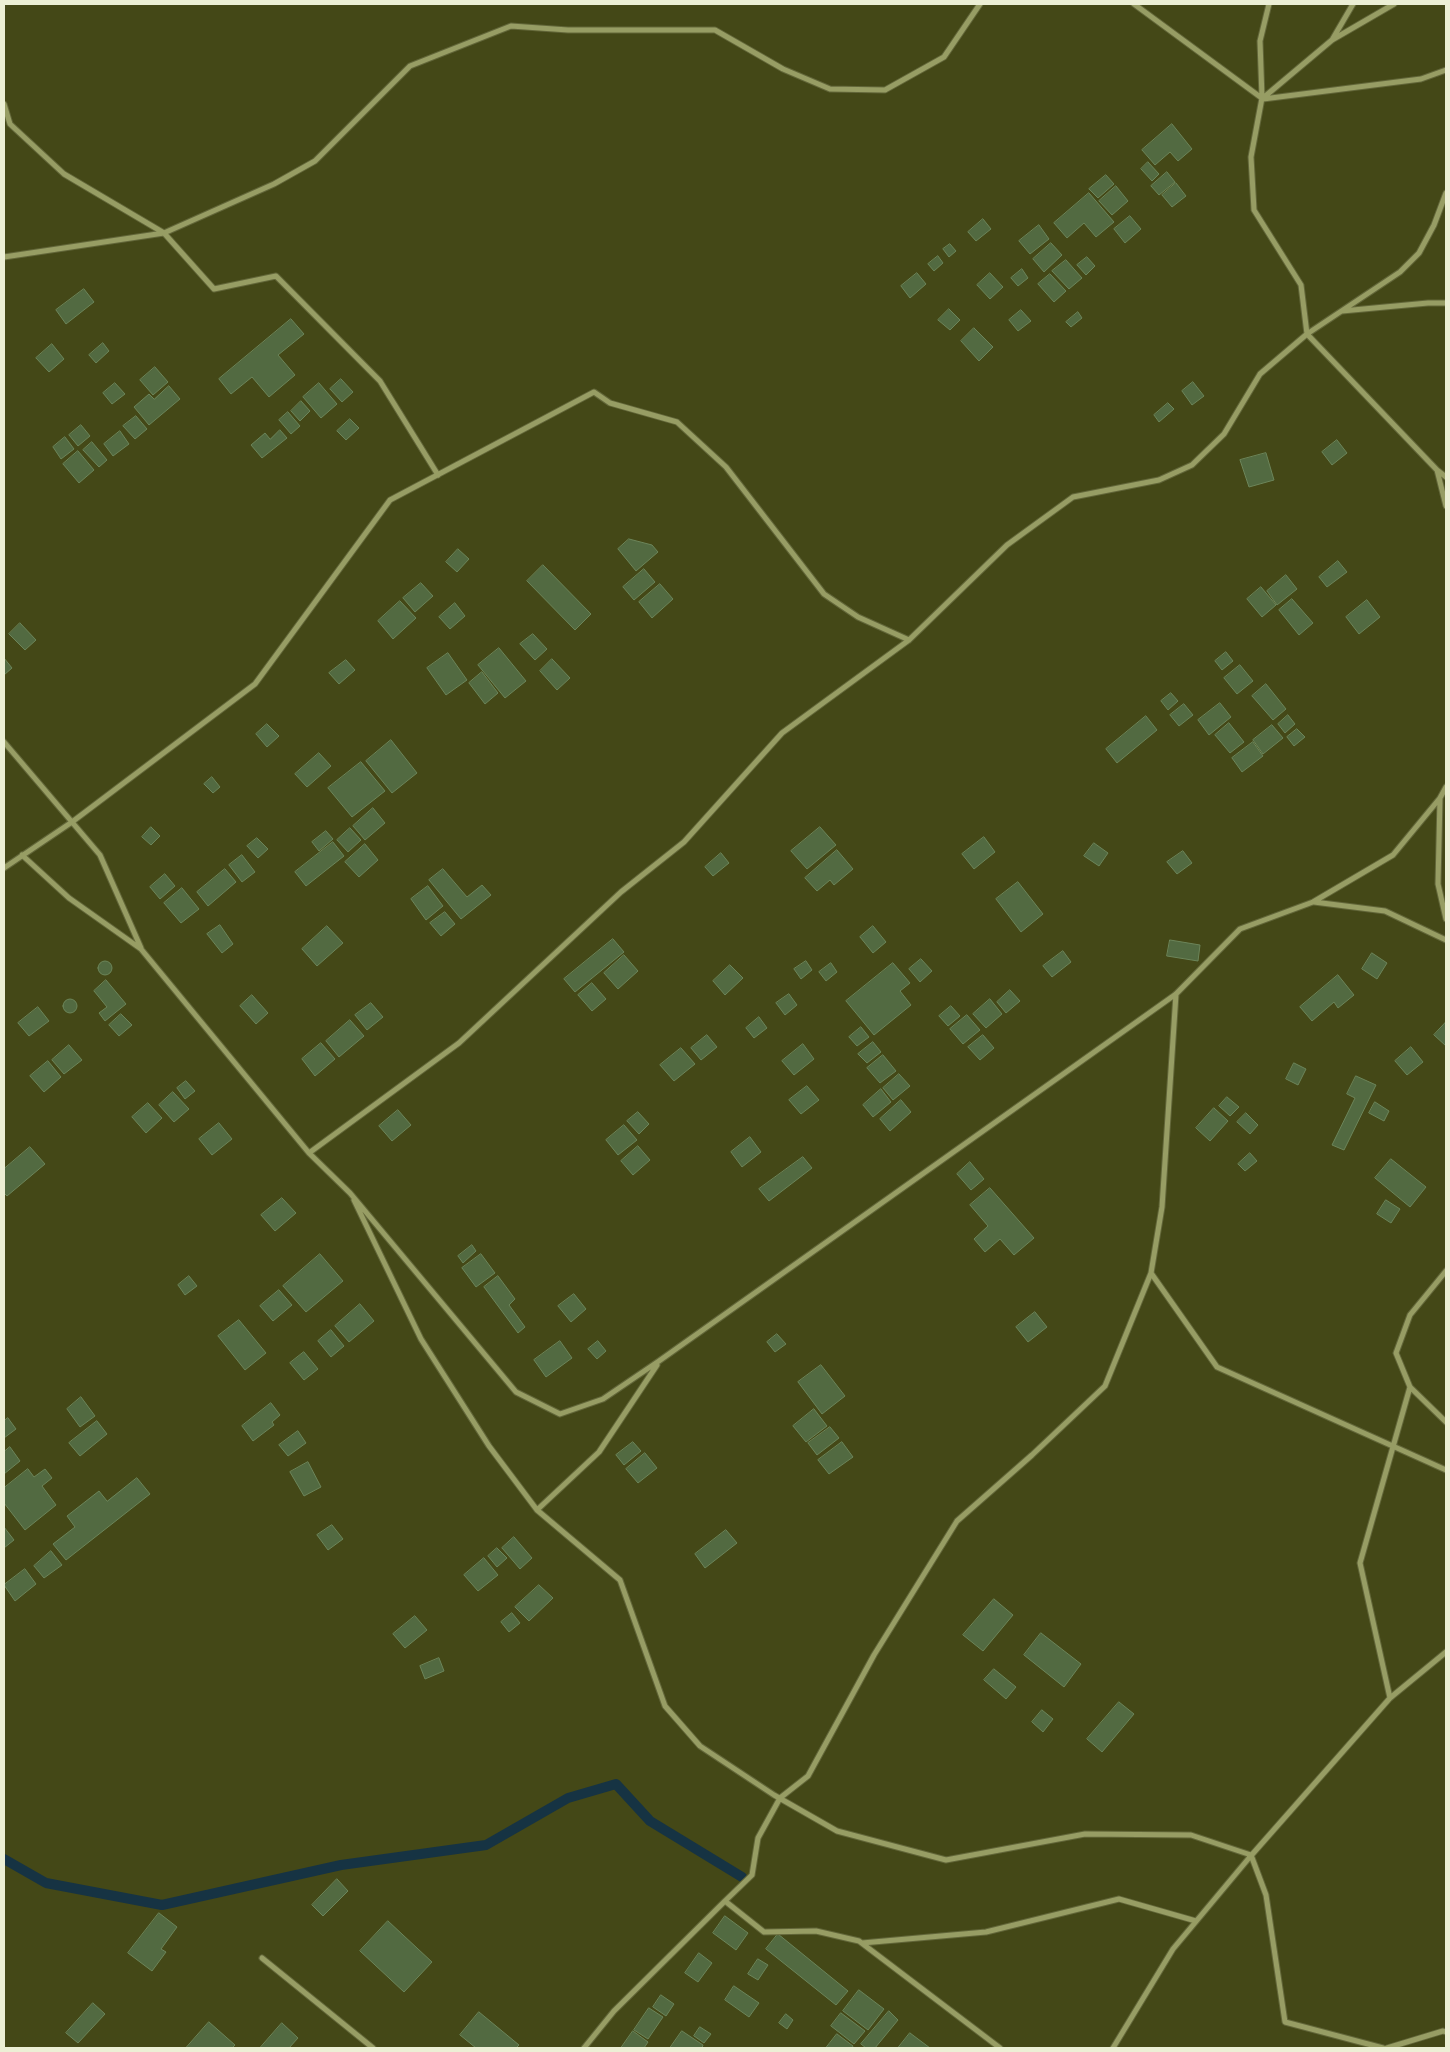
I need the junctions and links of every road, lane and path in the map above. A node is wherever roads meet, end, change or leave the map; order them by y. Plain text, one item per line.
1 (980, 4) edge
2 (1134, 4) edge
3 (1269, 4) edge
4 (1353, 4) edge
5 (1394, 4) edge
6 (1332, 40) junction
7 (1446, 70) edge
8 (1262, 98) junction
9 (4, 104) edge
10 (1446, 194) edge
11 (164, 233) junction
12 (4, 257) edge
13 (1446, 303) edge
14 (1340, 312) junction
15 (1307, 334) junction
16 (1437, 470) junction
17 (438, 475) junction
18 (1446, 477) edge
19 (1446, 506) edge
20 (909, 640) junction
21 (4, 742) edge
22 (1446, 788) edge
23 (1440, 798) junction
24 (72, 822) junction
25 (22, 855) junction
26 (4, 868) edge
27 (1313, 902) junction
28 (1446, 919) edge
29 (1446, 940) edge
30 (141, 948) junction
31 (1176, 994) junction
32 (309, 1153) junction
33 (350, 1193) junction
34 (1446, 1271) edge
35 (1151, 1273) junction
36 (659, 1361) junction
37 (1410, 1387) junction
38 (1446, 1422) edge
39 (1393, 1447) junction
40 (1446, 1470) edge
41 (537, 1510) junction
42 (1446, 1652) edge
43 (1390, 1698) junction
44 (780, 1798) junction
45 (1251, 1855) junction
46 (725, 1901) junction
47 (1196, 1921) junction
48 (862, 1943) junction
49 (262, 1958) dead end
50 (1446, 2032) edge
51 (1118, 2041) junction
52 (373, 2048) edge
53 (584, 2048) edge
54 (1000, 2048) edge
55 (1113, 2048) edge
56 (1118, 2048) edge
57 (1385, 2048) edge

1 - 11 street
2 - 8 street
3 - 8 street
4 - 6 street
5 - 6 street
6 - 8 street
7 - 8 street
8 - 15 street
9 - 11 street
10 - 14 street
11 - 12 street
11 - 17 street
13 - 14 street
14 - 15 street
15 - 16 street
15 - 20 street
16 - 18 street
16 - 19 street
17 - 20 street
17 - 24 street
20 - 32 street
21 - 24 street
22 - 23 street
23 - 27 street
23 - 28 street
24 - 25 street
24 - 30 street
25 - 26 street
25 - 30 street
27 - 29 street
27 - 31 street
30 - 32 street
31 - 35 street
31 - 36 street
32 - 33 street
33 - 36 street
33 - 41 street
34 - 37 street
35 - 39 street
35 - 44 street
36 - 41 street
37 - 38 street
37 - 39 street
39 - 40 street
39 - 43 street
41 - 44 street
42 - 43 street
43 - 45 street
44 - 45 street
44 - 46 street
45 - 47 street
45 - 57 street
46 - 48 street
46 - 53 street
47 - 48 street
47 - 51 street
48 - 54 street
49 - 52 street
50 - 57 street
51 - 55 street
51 - 56 street

